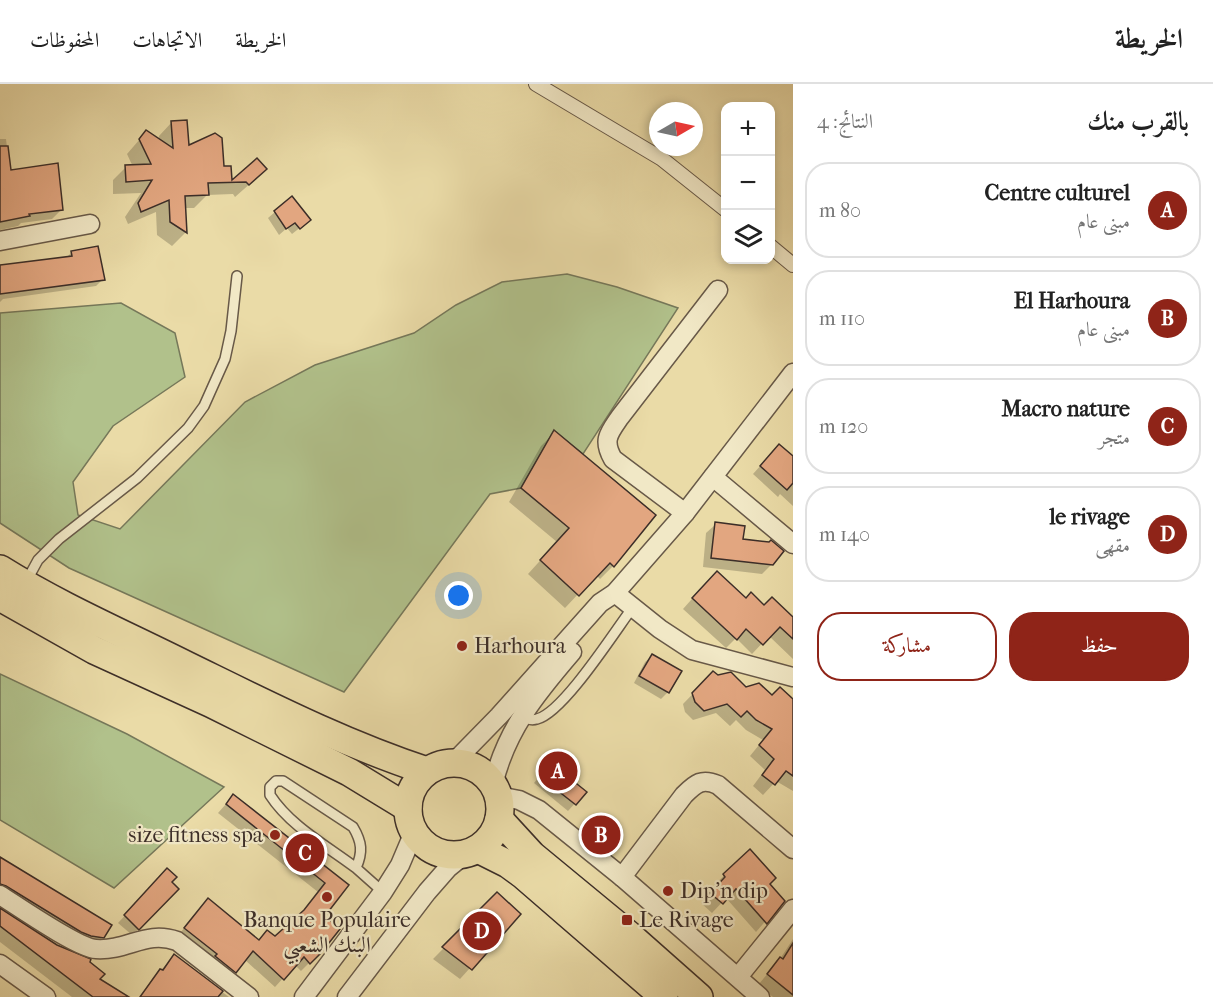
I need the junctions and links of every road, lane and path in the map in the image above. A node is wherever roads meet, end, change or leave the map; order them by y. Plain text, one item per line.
1 (536, 84) edge
2 (721, 206) edge
3 (90, 224) dead end
4 (0, 241) edge
5 (775, 249) edge
6 (793, 264) edge
7 (237, 276) dead end
8 (718, 290) dead end
9 (793, 373) edge
10 (713, 477) junction
11 (685, 513) junction
12 (793, 544) edge
13 (0, 569) edge
14 (25, 584) junction
15 (615, 593) junction
16 (0, 597) edge
17 (633, 607) junction
18 (793, 677) edge
19 (515, 711) junction
20 (453, 763) junction
21 (427, 771) junction
22 (497, 800) junction
23 (411, 820) junction
24 (793, 849) edge
25 (471, 852) junction
26 (356, 868) junction
27 (622, 877) junction
28 (384, 892) junction
29 (0, 896) edge
30 (793, 909) edge
31 (0, 964) edge
32 (738, 977) junction
33 (46, 997) edge
34 (249, 997) edge
35 (304, 997) edge
36 (347, 997) edge
37 (664, 997) edge
38 (699, 997) edge
39 (760, 997) edge

1 - 2 street
3 - 4 street
5 - 6 street
7 - 14 lane
8 - 11 street
9 - 10 street
10 - 11 street
10 - 12 street
11 - 15 street
13 - 14 main road
14 - 21 main road
15 - 17 street
15 - 19 street
16 - 23 main road
17 - 18 street
17 - 19 lane
19 - 20 street
19 - 22 street
20 - 21 main road
20 - 22 main road
21 - 23 main road
22 - 25 main road
22 - 27 street
22 - 38 main road
23 - 25 main road
23 - 28 street
24 - 27 street
25 - 36 street
25 - 37 main road
26 - 26 lane
26 - 28 lane
27 - 32 street
28 - 35 street
29 - 34 street
30 - 32 street
31 - 33 street
32 - 39 street

